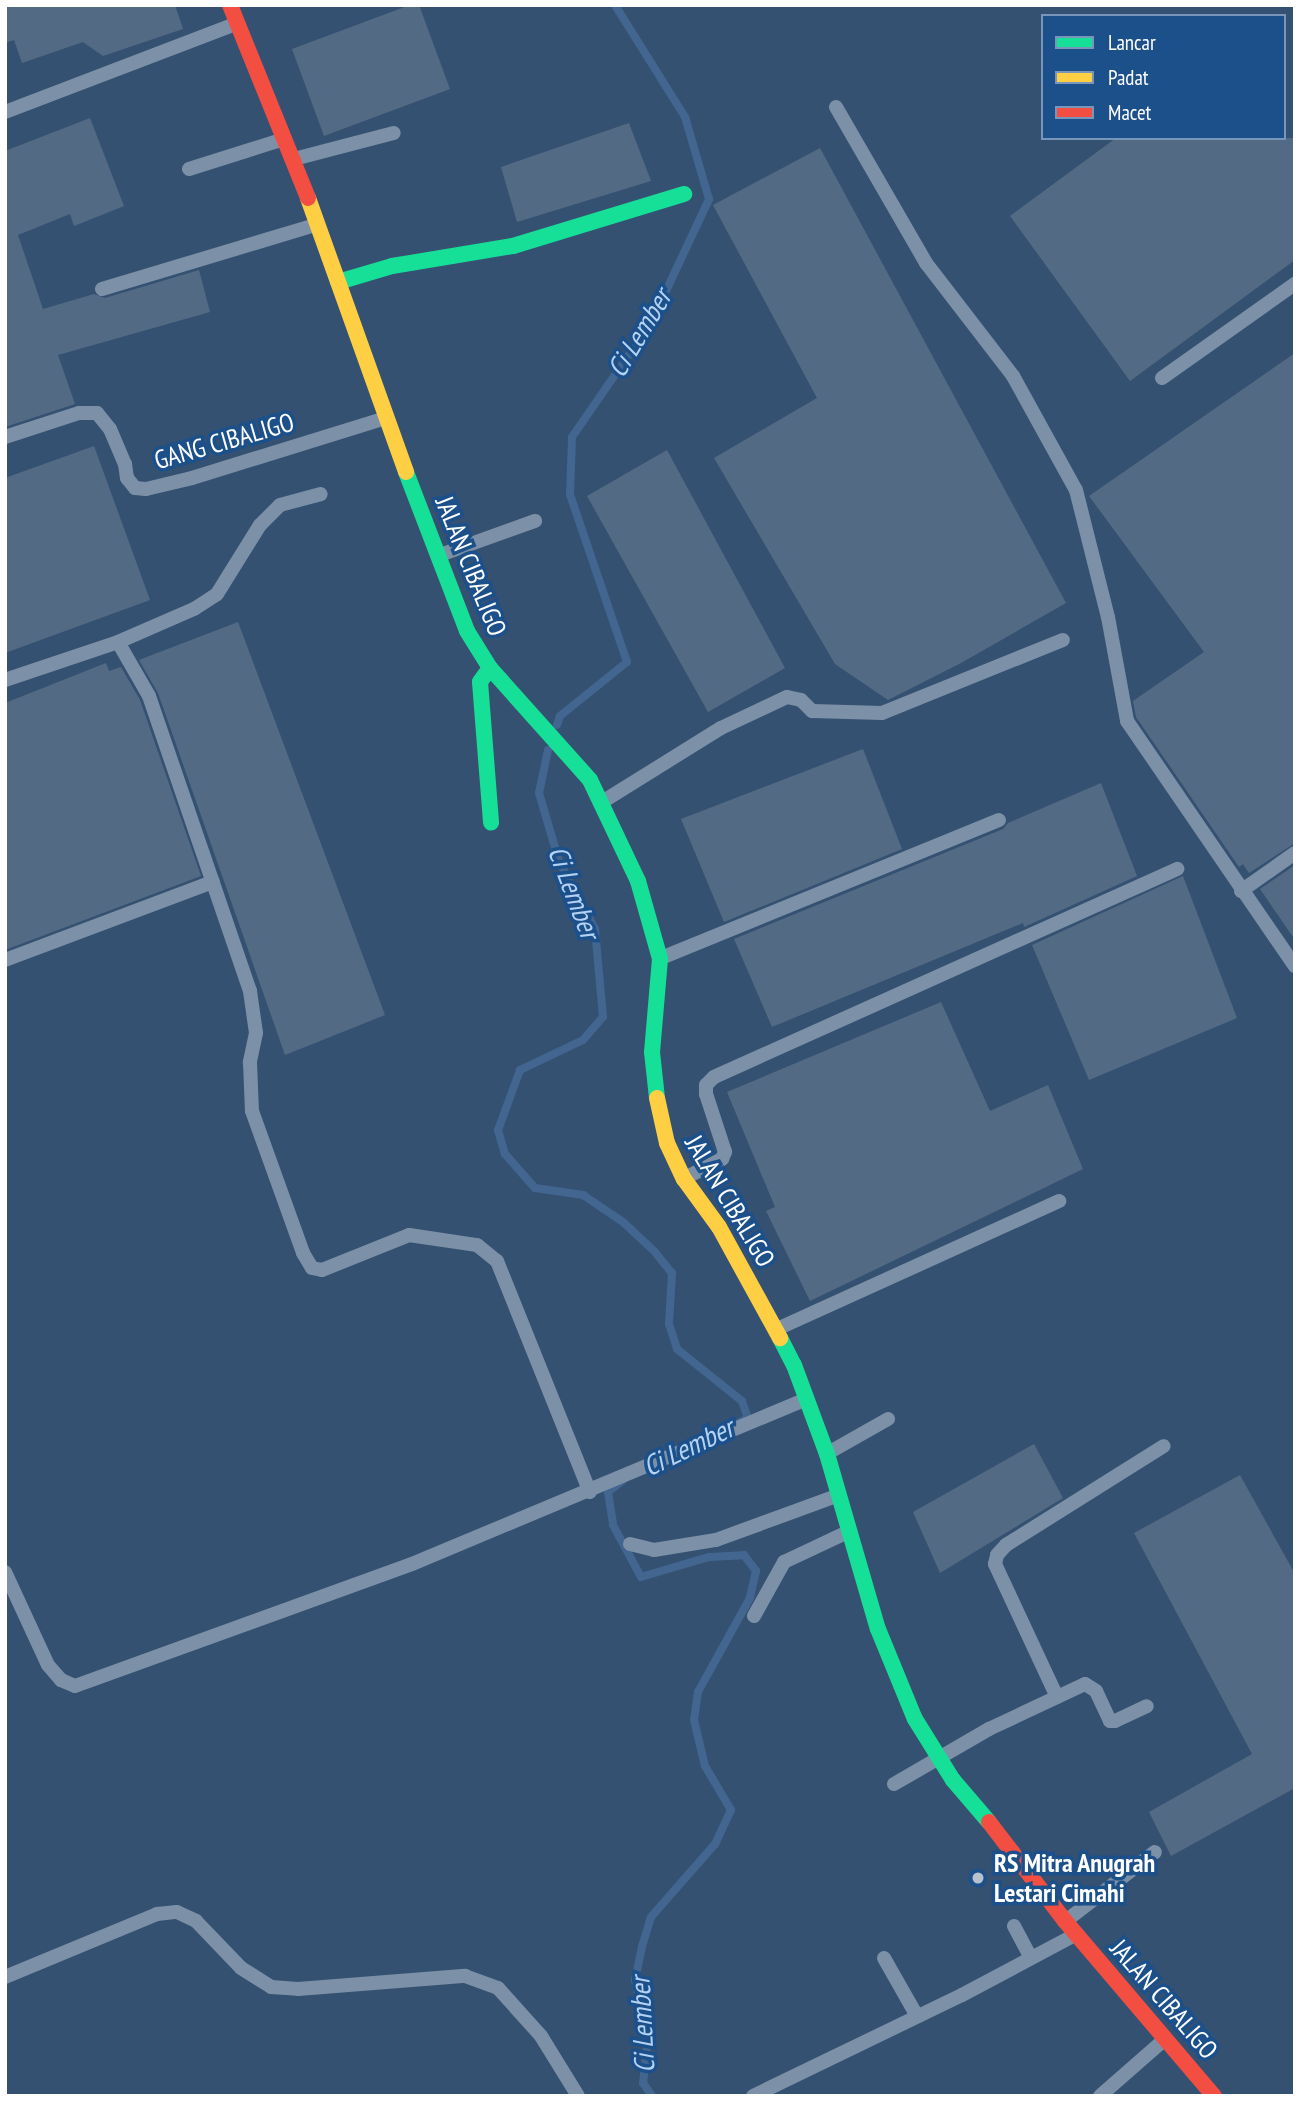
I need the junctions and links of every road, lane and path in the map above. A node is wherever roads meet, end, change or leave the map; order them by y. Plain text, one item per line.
1 (230, 5) edge
2 (239, 23) junction
3 (836, 107) dead end
4 (5, 112) edge
5 (394, 133) dead end
6 (285, 139) junction
7 (293, 160) junction
8 (189, 169) dead end
9 (684, 194) dead end
10 (319, 225) junction
11 (338, 282) junction
12 (1295, 284) edge
13 (102, 289) dead end
14 (1162, 378) dead end
15 (385, 418) junction
16 (5, 437) edge
17 (321, 494) dead end
18 (535, 522) dead end
19 (438, 555) junction
20 (1063, 640) dead end
21 (118, 642) junction
22 (490, 668) junction
23 (5, 680) edge
24 (602, 802) junction
25 (999, 820) dead end
26 (491, 823) dead end
27 (1295, 853) edge
28 (1177, 869) dead end
29 (213, 882) junction
30 (1241, 891) junction
31 (660, 959) junction
32 (5, 960) edge
33 (1295, 966) edge
34 (684, 1178) junction
35 (1059, 1201) dead end
36 (777, 1329) junction
37 (807, 1399) junction
38 (888, 1419) dead end
39 (1164, 1446) dead end
40 (827, 1454) junction
41 (590, 1492) junction
42 (840, 1494) junction
43 (851, 1530) junction
44 (630, 1544) dead end
45 (5, 1572) edge
46 (754, 1616) dead end
47 (1057, 1697) junction
48 (1147, 1706) dead end
49 (939, 1759) junction
50 (894, 1784) dead end
51 (1155, 1852) dead end
52 (1065, 1921) junction
53 (1014, 1926) dead end
54 (1076, 1934) junction
55 (884, 1958) dead end
56 (1031, 1958) junction
57 (5, 1977) edge
58 (917, 2016) junction
59 (1166, 2038) junction
60 (578, 2096) edge
61 (753, 2096) edge
62 (1100, 2096) edge
63 (1214, 2096) edge

1 - 2 main road, JALAN CIBALIGO
2 - 4 lane
2 - 6 main road, JALAN CIBALIGO
3 - 30 lane
5 - 7 lane
6 - 7 main road, JALAN CIBALIGO
6 - 8 lane
7 - 10 main road, JALAN CIBALIGO
9 - 11 main road
10 - 11 main road, JALAN CIBALIGO
10 - 13 lane
11 - 15 main road, JALAN CIBALIGO
12 - 14 lane
15 - 16 lane, GANG CIBALIGO
15 - 19 main road, JALAN CIBALIGO
17 - 21 lane
18 - 19 lane
19 - 22 main road, JALAN CIBALIGO
20 - 24 lane
21 - 23 lane
21 - 29 lane
22 - 24 main road, JALAN CIBALIGO
22 - 26 main road
24 - 31 main road, JALAN CIBALIGO
25 - 31 lane
27 - 30 lane
28 - 34 lane
29 - 32 lane
29 - 41 lane
30 - 33 lane
31 - 34 main road, JALAN CIBALIGO
34 - 36 main road, JALAN CIBALIGO
35 - 36 lane
36 - 37 main road, JALAN CIBALIGO
37 - 40 main road, JALAN CIBALIGO
37 - 41 lane
38 - 40 lane
39 - 47 lane
40 - 42 main road, JALAN CIBALIGO
41 - 45 lane
42 - 43 main road, JALAN CIBALIGO
42 - 44 lane
43 - 46 lane
43 - 49 main road, JALAN CIBALIGO
47 - 48 lane
47 - 49 lane
49 - 50 lane
49 - 52 main road, JALAN CIBALIGO
51 - 52 lane
52 - 54 main road, JALAN CIBALIGO
53 - 56 lane
54 - 56 lane
54 - 59 main road, JALAN CIBALIGO
55 - 58 lane
56 - 58 lane
57 - 60 lane
58 - 61 lane
59 - 62 lane
59 - 63 main road, JALAN CIBALIGO

